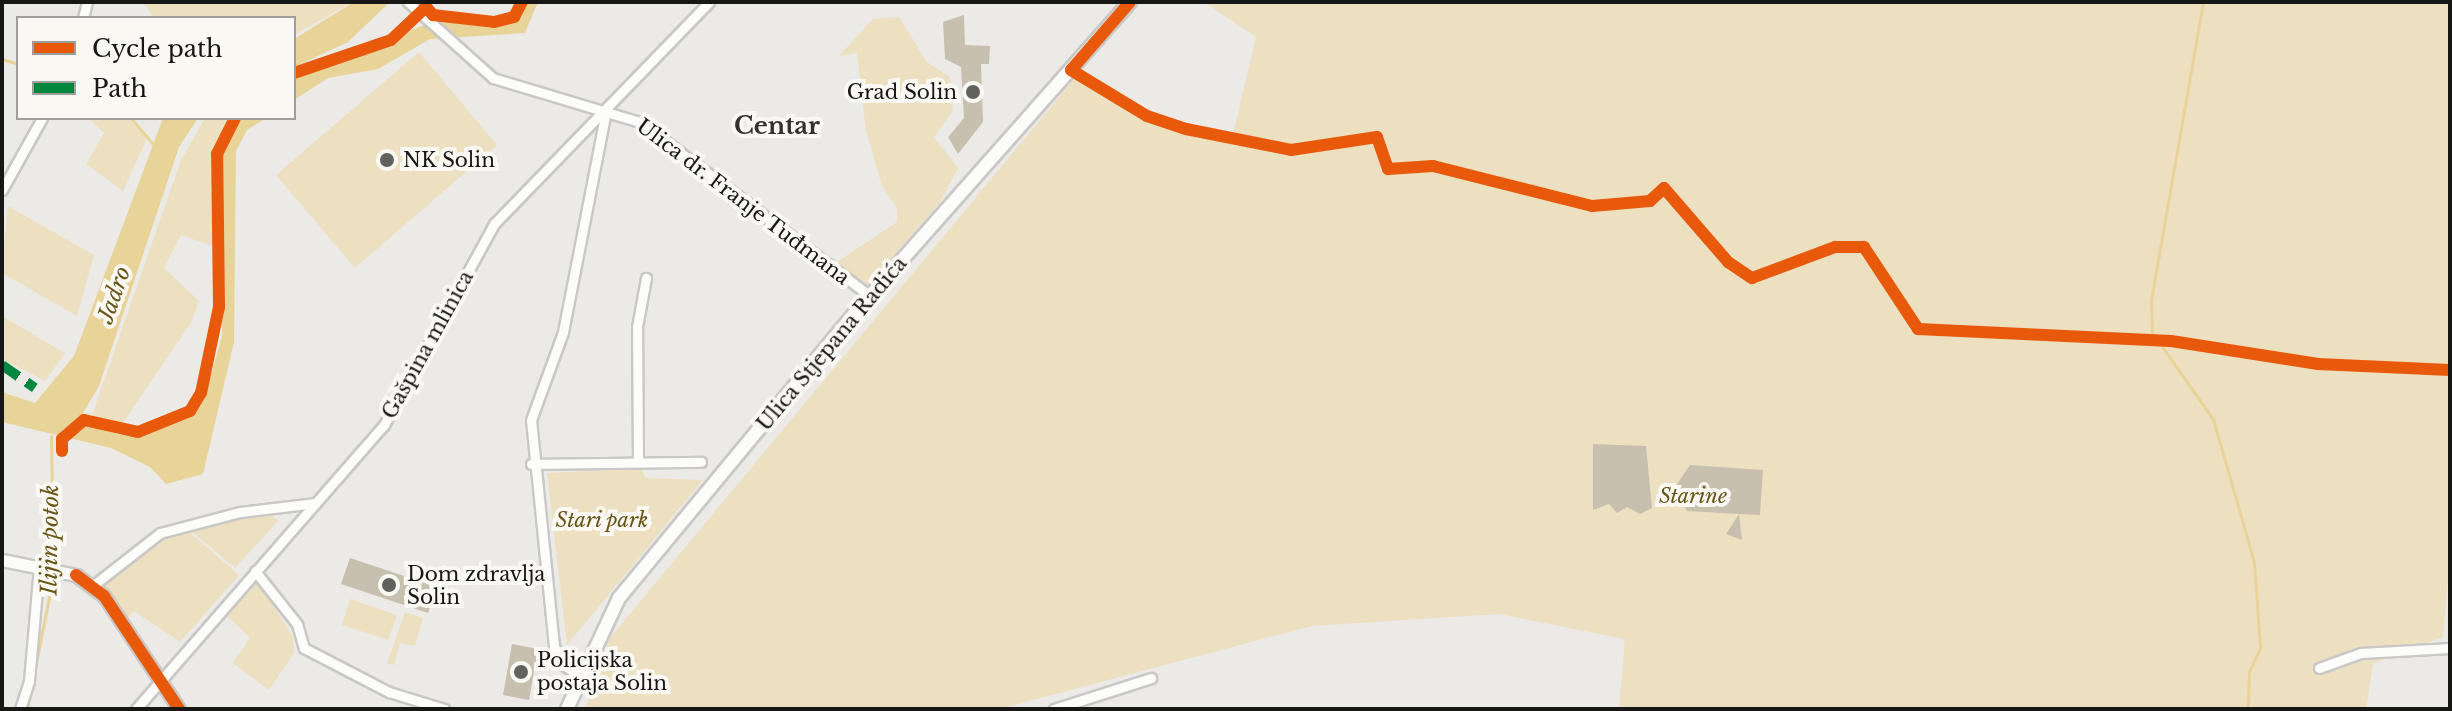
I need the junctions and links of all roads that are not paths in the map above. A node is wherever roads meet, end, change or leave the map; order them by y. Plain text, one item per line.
1 (408, 2) edge
2 (709, 2) edge
3 (1130, 2) edge
4 (606, 110) junction
5 (41, 120) edge
6 (2, 190) edge
7 (646, 278) dead end
8 (870, 296) junction
9 (638, 462) junction
10 (701, 462) dead end
11 (531, 464) junction
12 (315, 503) junction
13 (2, 560) edge
14 (42, 567) junction
15 (255, 571) junction
16 (91, 587) junction
17 (2450, 648) edge
18 (2319, 668) dead end
19 (578, 675) junction
20 (1151, 678) dead end
21 (159, 681) junction
22 (20, 709) edge
23 (136, 709) edge
24 (179, 709) edge
25 (444, 709) edge
26 (567, 709) edge
27 (1054, 709) edge

1 - 4 street, Ulica dr. Franje Tuđmana
2 - 4 street, Gašpina mlinica
3 - 8 main road, Ulica Stjepana Radića
4 - 8 street, Ulica dr. Franje Tuđmana
4 - 11 street
4 - 12 street, Gašpina mlinica
5 - 6 street
7 - 9 street
8 - 19 main road, Ulica Stjepana Radića
9 - 10 street
9 - 11 street
11 - 19 street
12 - 15 street, Gašpina mlinica
12 - 16 street
13 - 14 street
14 - 16 street
14 - 22 street
15 - 21 street, Gašpina mlinica
15 - 25 street
16 - 21 street
17 - 18 street
19 - 26 main road, Ulica Stjepana Radića
20 - 27 street
21 - 23 street, Gašpina mlinica
21 - 24 street

